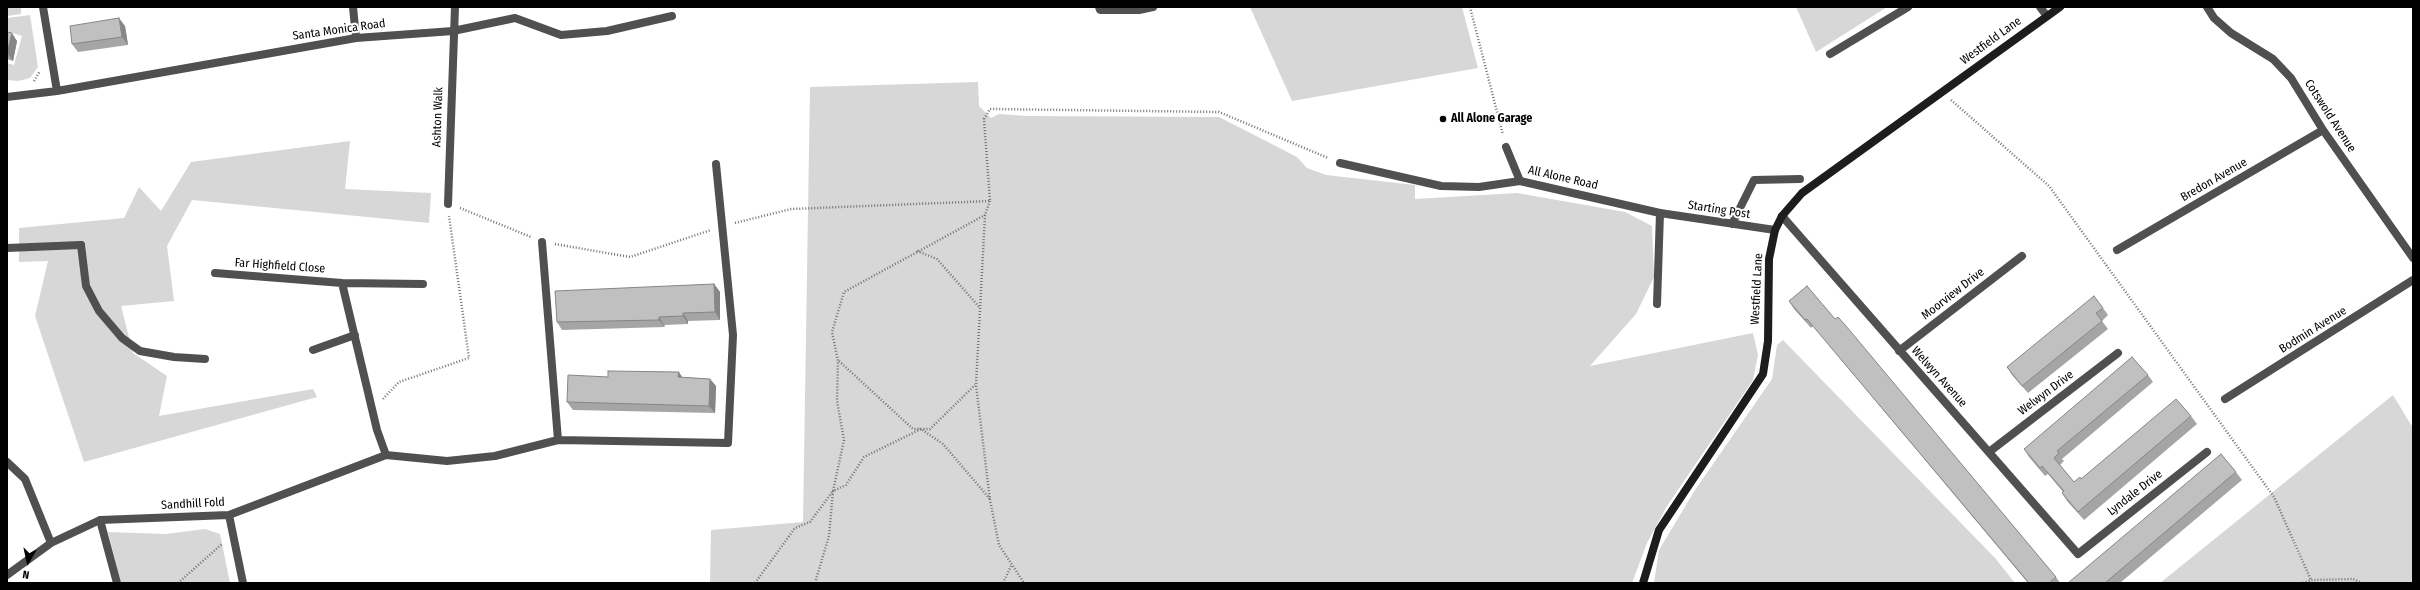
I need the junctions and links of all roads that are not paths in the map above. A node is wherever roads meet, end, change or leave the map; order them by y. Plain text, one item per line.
1 (43, 7) edge
2 (353, 7) edge
3 (455, 7) edge
4 (1099, 7) edge
5 (1152, 7) edge
6 (1908, 7) edge
7 (2040, 7) edge
8 (2060, 7) edge
9 (2207, 7) edge
10 (672, 16) dead end
11 (2047, 16) junction
12 (453, 31) junction
13 (356, 38) junction
14 (1830, 54) dead end
15 (57, 91) junction
16 (7, 97) edge
17 (2323, 130) junction
18 (1506, 147) road end
19 (1340, 163) road end
20 (716, 164) dead end
21 (1800, 179) dead end
22 (1520, 181) junction
23 (448, 204) road end
24 (1660, 213) junction
25 (1782, 216) junction
26 (1732, 224) junction
27 (1775, 230) junction
28 (542, 242) road end
29 (7, 248) edge
30 (2117, 250) dead end
31 (2022, 256) dead end
32 (2413, 258) edge
33 (215, 273) dead end
34 (2413, 280) edge
35 (342, 283) junction
36 (423, 284) dead end
37 (1656, 304) dead end
38 (355, 335) junction
39 (313, 350) dead end
40 (1899, 351) junction
41 (2118, 353) dead end
42 (205, 359) dead end
43 (2225, 400) dead end
44 (558, 440) junction
45 (1989, 452) junction
46 (2207, 452) dead end
47 (386, 455) junction
48 (7, 462) edge
49 (229, 515) junction
50 (100, 520) junction
51 (52, 543) junction
52 (2078, 554) joint
53 (7, 575) edge
54 (117, 583) edge
55 (243, 583) edge
56 (1643, 583) edge

1 - 15 street
2 - 13 street
3 - 12 street, Ashton Walk
4 - 5 street
6 - 14 street
7 - 11 street
8 - 11 street, Westfield Lane
9 - 17 street, Cotswold Avenue
10 - 12 street, Santa Monica Road
11 - 25 street, Westfield Lane
12 - 13 street, Santa Monica Road
12 - 23 street, Ashton Walk
13 - 15 street, Santa Monica Road
15 - 16 street, Santa Monica Road
17 - 30 street, Bredon Avenue
17 - 32 street, Cotswold Avenue
18 - 22 street, All Alone Road
19 - 22 street
20 - 44 street
21 - 26 street
22 - 24 street, All Alone Road
24 - 26 street, Starting Post
24 - 37 street
25 - 27 street, Westfield Lane
25 - 40 street, Welwyn Avenue
26 - 27 street, Starting Post
27 - 56 street, Westfield Lane
28 - 44 street
29 - 42 street
31 - 40 street, Moorview Drive
33 - 35 street, Far Highfield Close
34 - 43 street, Bodmin Avenue
35 - 36 street, Far Highfield Close
35 - 38 street
38 - 39 street
38 - 47 street
40 - 45 street, Welwyn Avenue
41 - 45 street, Welwyn Drive
44 - 47 street
45 - 52 street, Welwyn Avenue
46 - 52 street, Lyndale Drive
47 - 49 street, Sandhill Fold
48 - 51 street
49 - 50 street, Sandhill Fold
49 - 55 street
50 - 51 street, Sandhill Fold
50 - 54 street
51 - 53 street, Sandhill Fold

